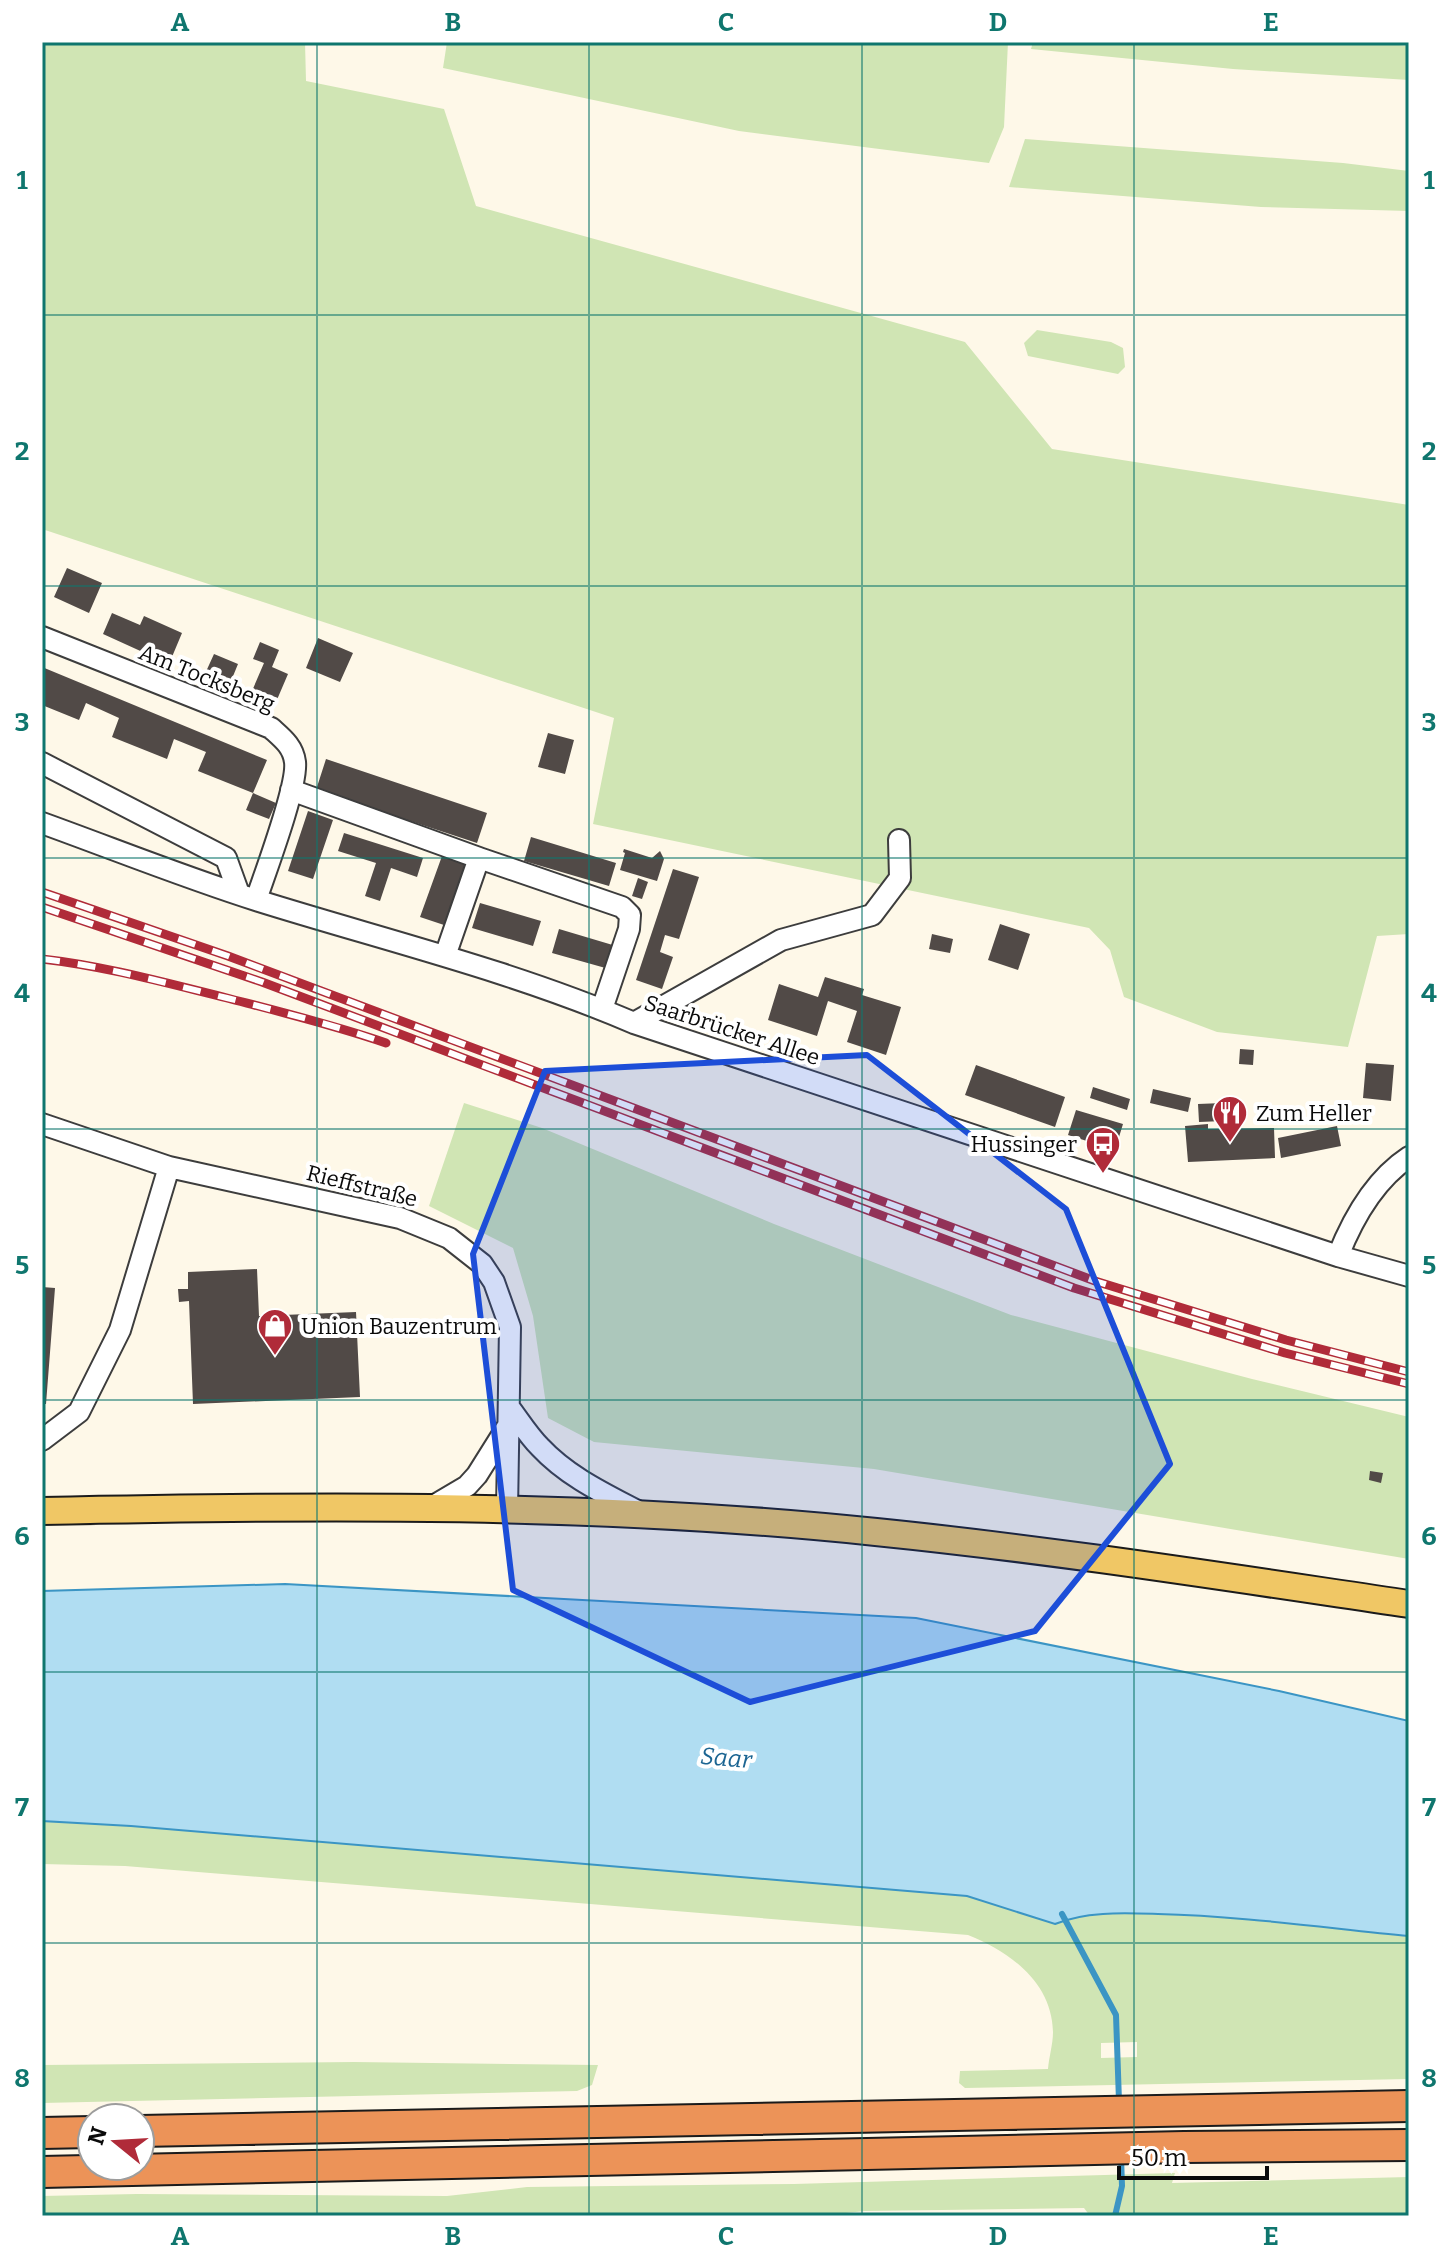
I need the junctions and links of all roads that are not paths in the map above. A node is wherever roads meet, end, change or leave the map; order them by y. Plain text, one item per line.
1 (42, 637) edge
2 (42, 763) edge
3 (291, 790) junction
4 (42, 823) edge
5 (899, 840) dead end
6 (479, 858) junction
7 (248, 897) junction
8 (445, 956) junction
9 (602, 1009) junction
10 (634, 1023) junction
11 (42, 1124) edge
12 (1409, 1157) edge
13 (169, 1167) junction
14 (1338, 1256) junction
15 (1409, 1276) edge
16 (509, 1415) junction
17 (42, 1440) edge
18 (427, 1510) junction
19 (42, 1511) edge
20 (507, 1511) junction
21 (643, 1514) junction
22 (1409, 1604) edge
23 (1409, 2106) edge
24 (156, 2131) edge
25 (76, 2132) edge
26 (42, 2133) edge
27 (1409, 2145) edge
28 (42, 2172) edge

1 - 3 street, Am Tocksberg
2 - 7 street
3 - 6 street
3 - 7 street, Am Tocksberg
4 - 7 street, Saarbrücker Allee
5 - 10 street
6 - 8 street
6 - 9 street
7 - 8 street, Saarbrücker Allee
8 - 9 street, Saarbrücker Allee
9 - 10 street, Saarbrücker Allee
10 - 14 street, Saarbrücker Allee
11 - 13 street, Rieffstraße
12 - 14 street
13 - 16 street, Rieffstraße
13 - 17 street
14 - 15 street, Saarbrücker Allee
16 - 18 street
16 - 20 street, Rieffstraße
16 - 21 street
18 - 19 main road
18 - 20 main road
20 - 21 main road
21 - 22 main road
23 - 24 highway
25 - 26 highway
27 - 28 highway

